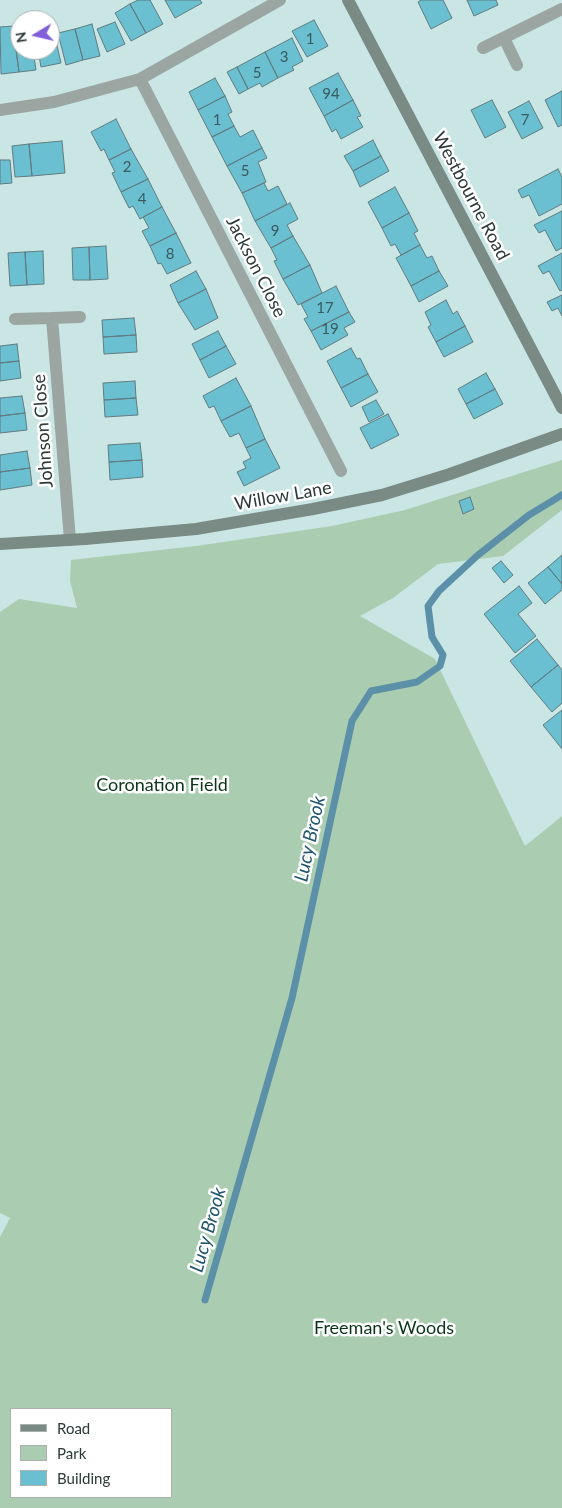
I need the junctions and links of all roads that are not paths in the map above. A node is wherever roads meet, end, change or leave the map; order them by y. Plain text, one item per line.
1 (280, 0) edge
2 (348, 0) edge
3 (562, 9) edge
4 (504, 38) junction
5 (483, 48) dead end
6 (516, 65) dead end
7 (140, 79) junction
8 (0, 110) edge
9 (80, 317) dead end
10 (52, 318) junction
11 (15, 319) dead end
12 (562, 408) edge
13 (562, 434) edge
14 (341, 471) dead end
15 (70, 540) junction
16 (0, 544) edge

1 - 7 street
2 - 12 street, Westbourne Road
3 - 4 street
4 - 5 street
4 - 6 street
7 - 8 street
7 - 14 street, Jackson Close
9 - 10 street
10 - 11 street
10 - 15 street, Johnson Close
13 - 15 street, Willow Lane
15 - 16 street, Willow Lane

